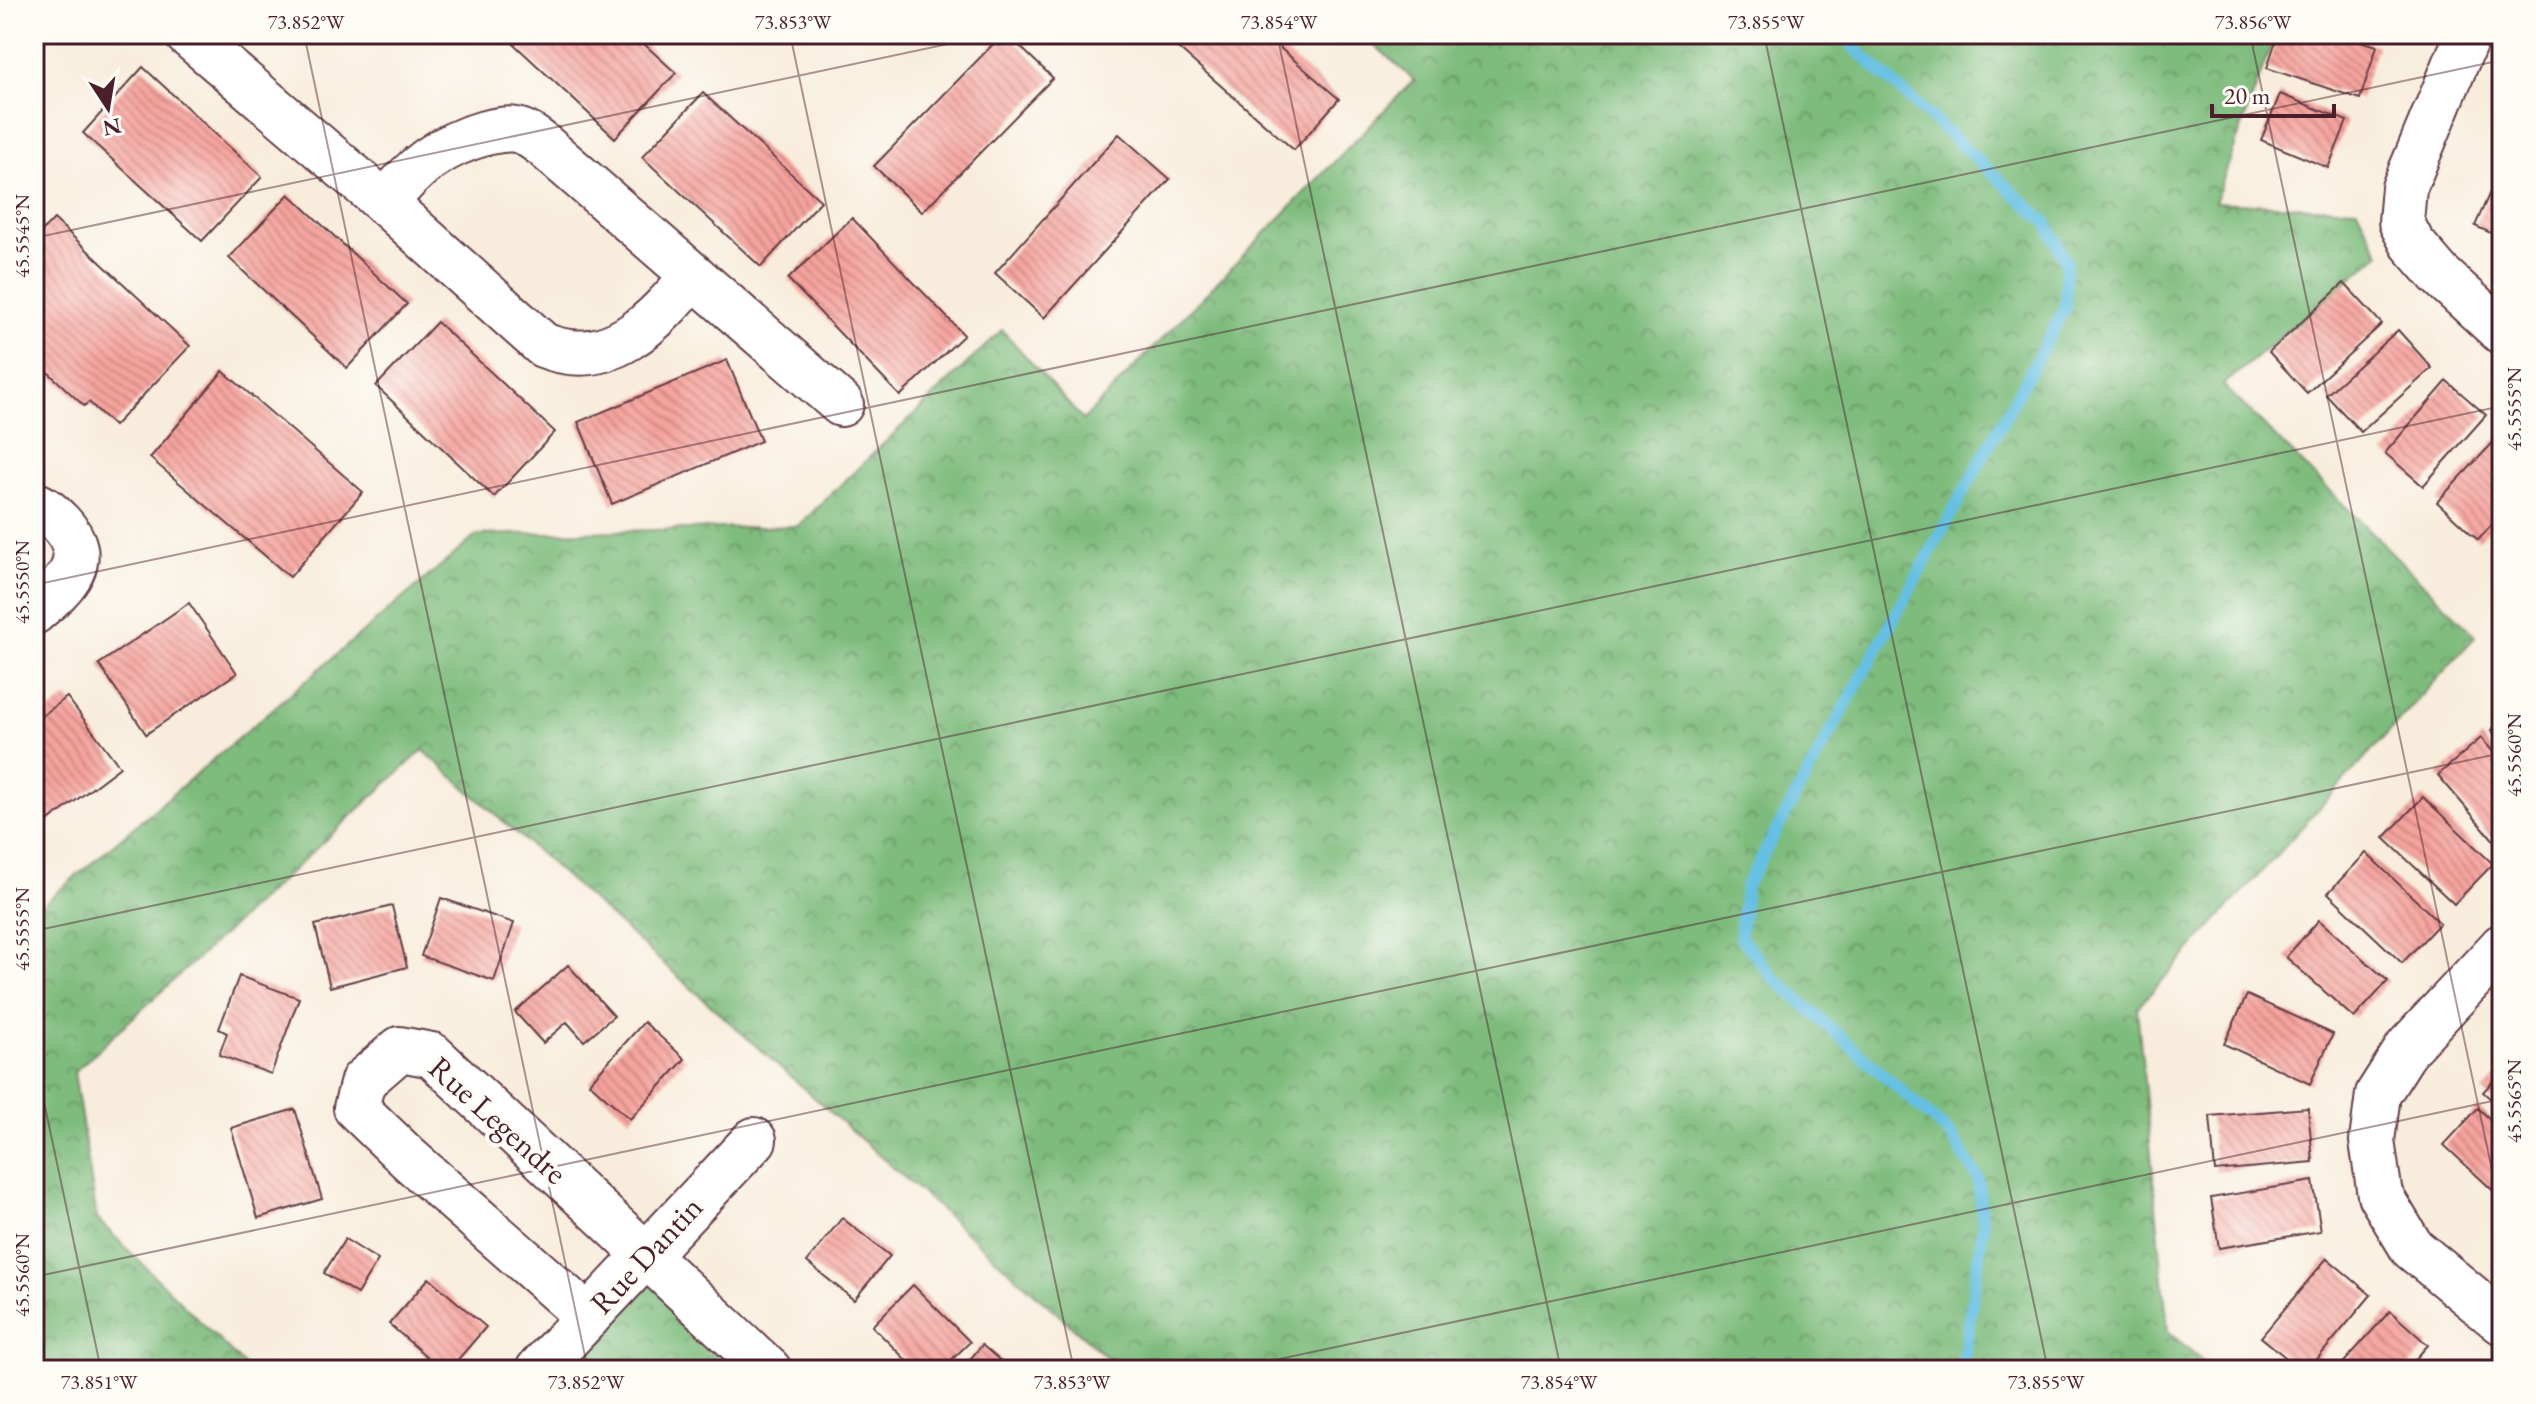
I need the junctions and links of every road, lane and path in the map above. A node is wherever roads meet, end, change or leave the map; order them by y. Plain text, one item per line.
1 (187, 34) edge
2 (2468, 34) edge
3 (385, 203) junction
4 (693, 276) junction
5 (2502, 332) edge
6 (841, 404) dead end
7 (34, 504) edge
8 (34, 612) edge
9 (2502, 946) edge
10 (754, 1140) dead end
11 (646, 1255) junction
12 (588, 1317) junction
13 (2502, 1322) edge
14 (538, 1370) edge
15 (769, 1370) edge

1 - 3 street
2 - 5 street
3 - 4 street
3 - 4 street
4 - 6 street
7 - 8 street
9 - 13 street
10 - 11 street, Rue Dantin
11 - 12 street, Rue Dantin
11 - 12 street, Rue Legendre
11 - 15 street, Rue Legendre
12 - 14 street, Rue Dantin

